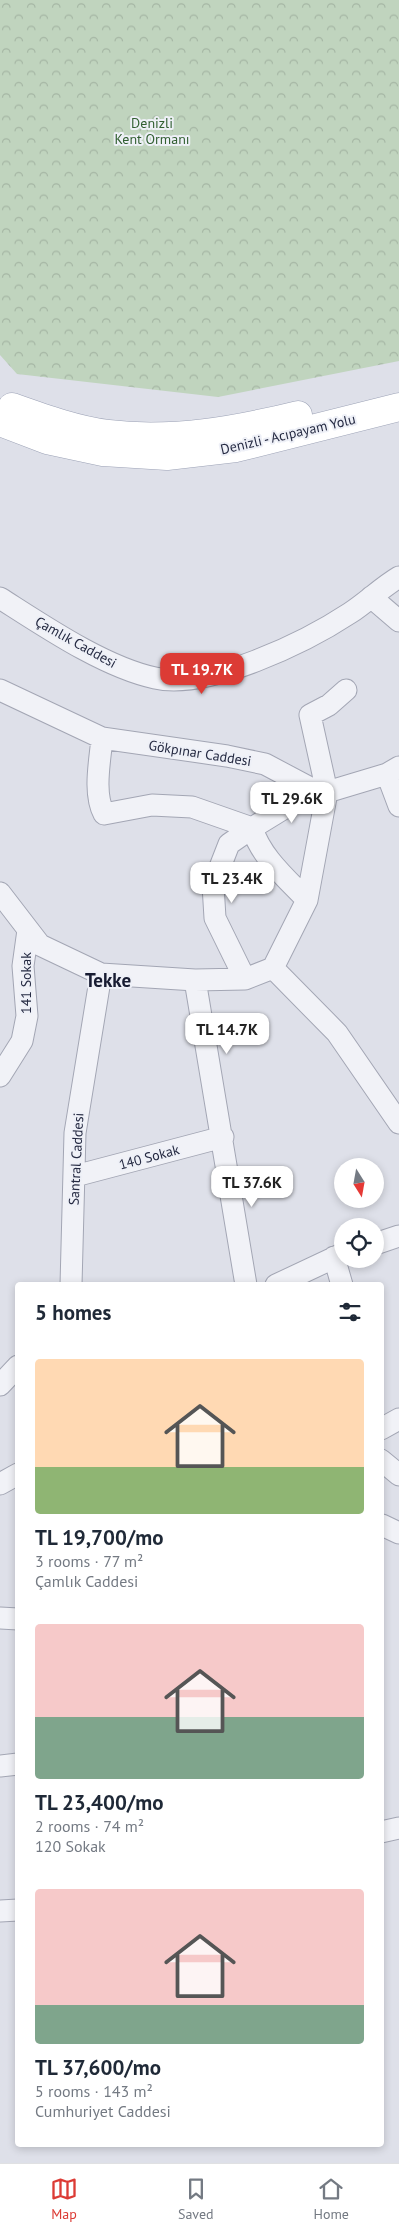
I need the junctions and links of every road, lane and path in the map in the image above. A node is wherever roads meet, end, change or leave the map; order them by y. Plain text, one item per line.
1 (399, 389) edge
2 (0, 403) edge
3 (399, 407) edge
4 (0, 422) edge
5 (399, 577) edge
6 (371, 597) junction
7 (0, 598) edge
8 (399, 621) edge
9 (0, 690) edge
10 (346, 690) dead end
11 (102, 738) junction
12 (393, 770) edge
13 (320, 791) junction
14 (399, 806) edge
15 (252, 828) junction
16 (0, 893) edge
17 (307, 900) junction
18 (28, 930) junction
19 (274, 968) junction
20 (101, 974) junction
21 (245, 979) junction
22 (195, 980) junction
23 (0, 1076) edge
24 (399, 1122) edge
25 (223, 1137) junction
26 (75, 1176) junction
27 (399, 1236) edge
28 (384, 1241) edge
29 (334, 1257) edge
30 (340, 1268) edge
31 (69, 1280) edge
32 (246, 1282) edge
33 (282, 1282) edge
34 (342, 1282) edge
35 (15, 1369) edge
36 (0, 1385) edge
37 (384, 1463) edge
38 (15, 1476) edge
39 (399, 1476) edge
40 (0, 1484) edge
41 (384, 1526) edge
42 (399, 1533) edge
43 (0, 1618) edge
44 (15, 1619) edge
45 (15, 1764) edge
46 (0, 1766) edge
47 (399, 1828) edge
48 (384, 1831) edge
49 (15, 1910) edge
50 (0, 1912) edge

1 - 2 main road, Denizli - Acıpayam Yolu
3 - 4 main road, Denizli - Acıpayam Yolu
5 - 6 street, Çamlık Caddesi
6 - 7 street, Çamlık Caddesi
6 - 8 street
9 - 11 street, Gökpınar Caddesi
10 - 13 street
11 - 13 street, Gökpınar Caddesi
11 - 15 street
12 - 13 street
12 - 14 street
13 - 15 street
13 - 17 street
15 - 17 street
15 - 21 street
16 - 18 street
17 - 19 street
18 - 20 street
18 - 23 street, 141 Sokak
19 - 21 street
19 - 24 street
20 - 22 street
20 - 26 street, Santral Caddesi
21 - 22 street
22 - 25 street
25 - 26 street, 140 Sokak
25 - 32 street
26 - 31 street, Santral Caddesi
27 - 28 street
29 - 33 street
30 - 34 street
35 - 36 street
37 - 39 street
38 - 40 street
41 - 42 street
43 - 44 street
45 - 46 street
47 - 48 street
49 - 50 street

